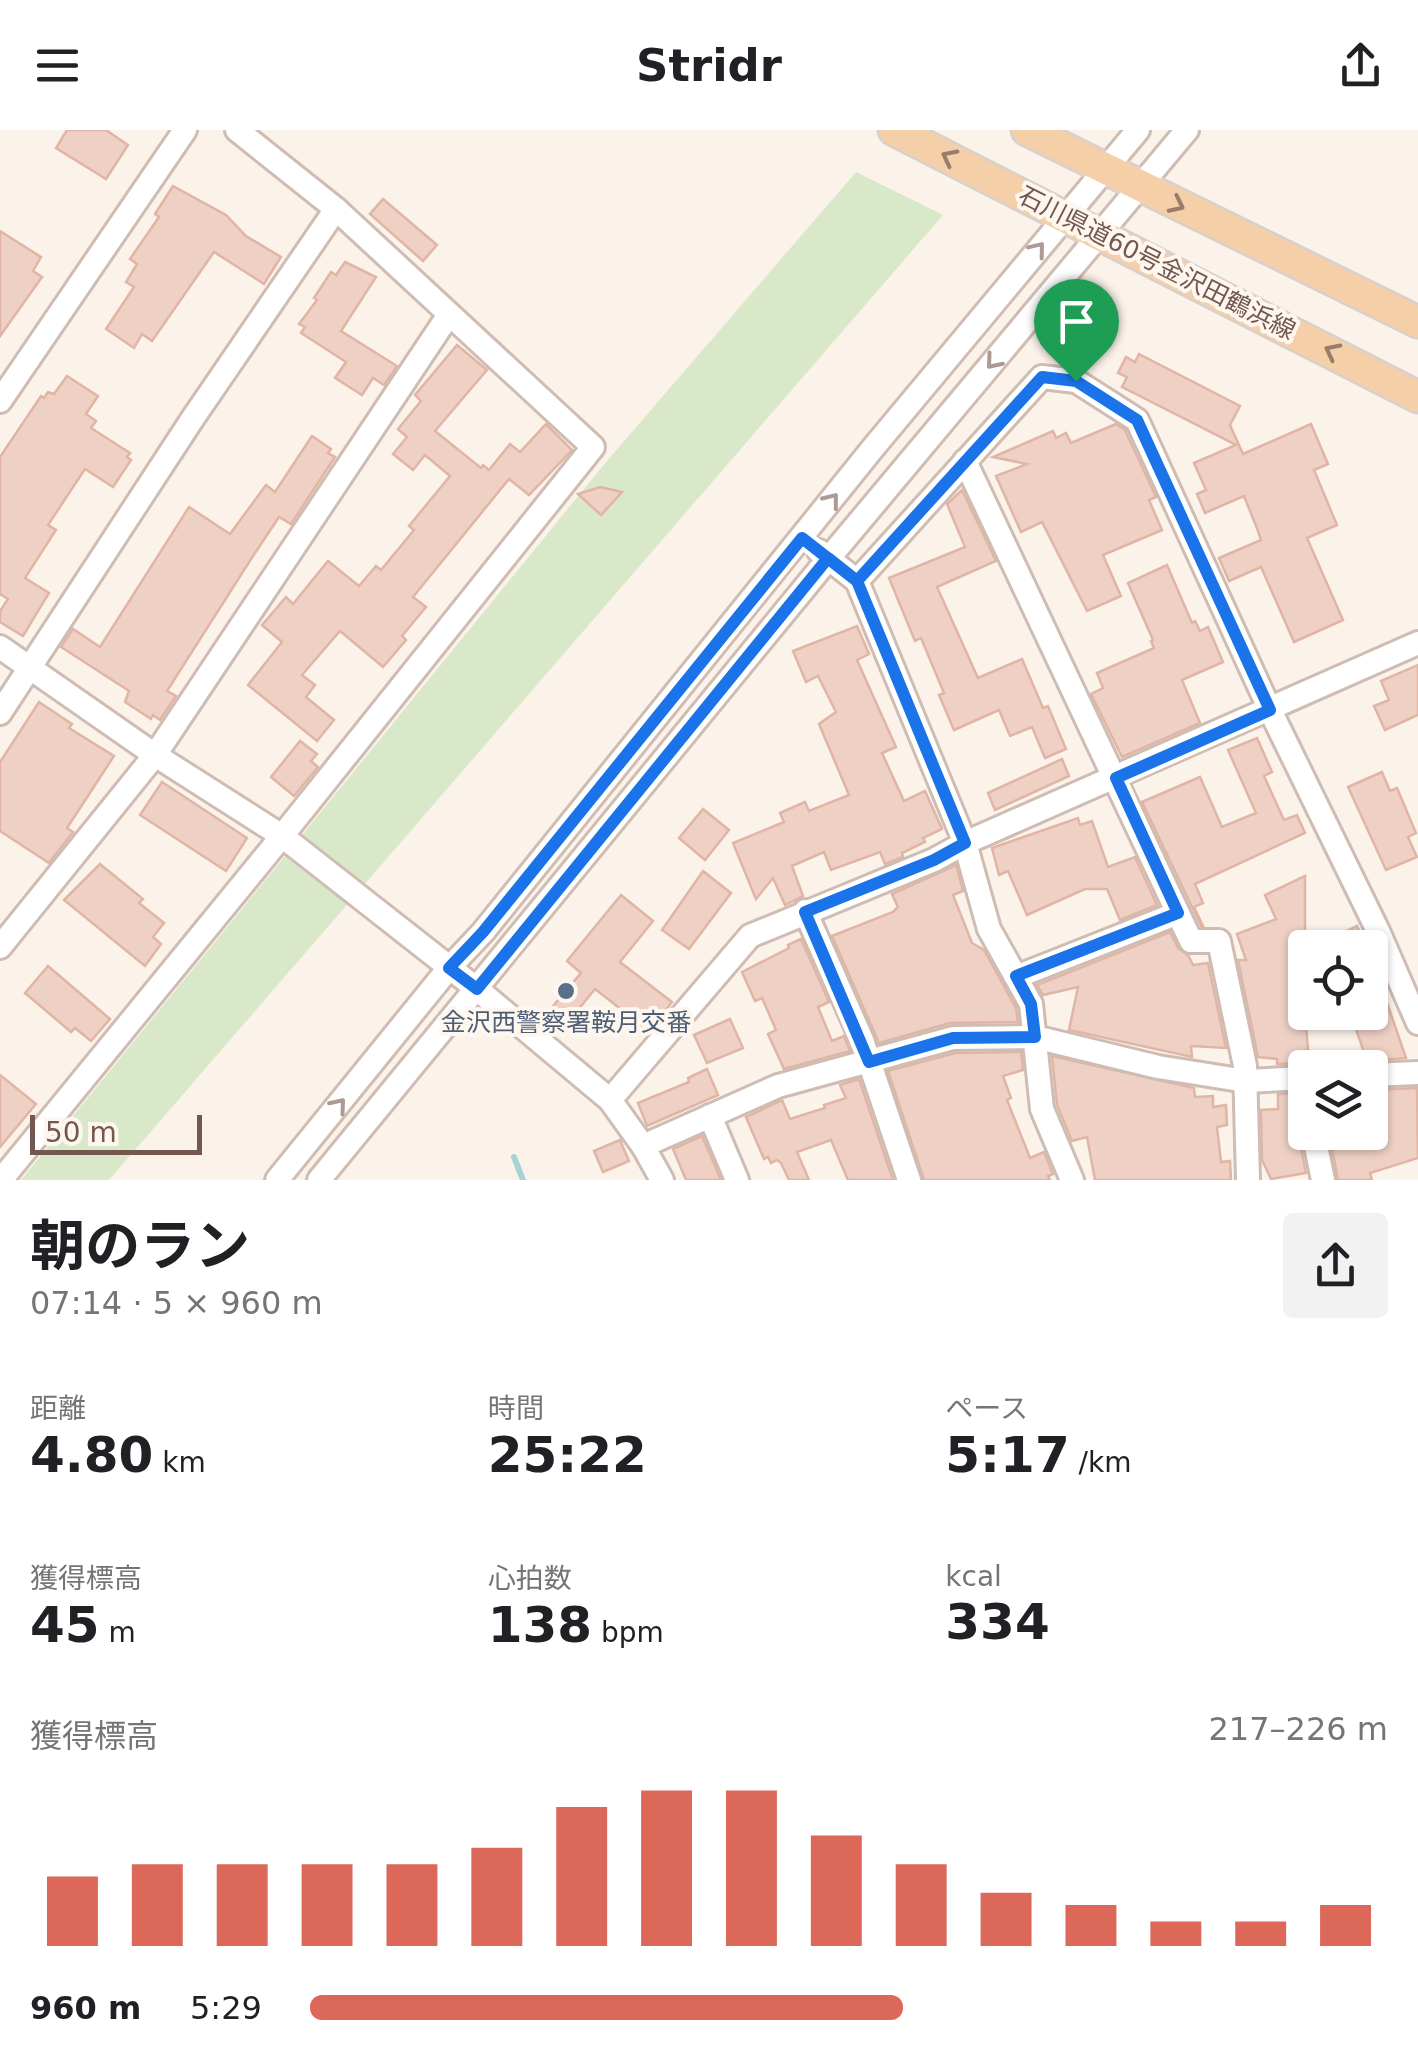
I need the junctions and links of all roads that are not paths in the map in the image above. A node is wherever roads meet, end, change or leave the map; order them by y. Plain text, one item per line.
1 (186, 130) edge
2 (237, 130) edge
3 (894, 130) edge
4 (1027, 130) edge
5 (1138, 130) edge
6 (1187, 130) edge
7 (1104, 169) junction
8 (1139, 187) junction
9 (336, 209) junction
10 (1065, 216) junction
11 (1100, 234) junction
12 (448, 316) junction
13 (1418, 322) edge
14 (1418, 398) edge
15 (0, 402) edge
16 (965, 461) junction
17 (802, 538) junction
18 (828, 558) junction
19 (857, 581) junction
20 (1418, 643) edge
21 (0, 647) edge
22 (30, 667) junction
23 (1270, 710) junction
24 (0, 714) edge
25 (155, 755) junction
26 (1116, 778) junction
27 (282, 836) junction
28 (965, 843) junction
29 (805, 912) junction
30 (1178, 913) junction
31 (0, 947) edge
32 (449, 968) junction
33 (1016, 976) junction
34 (477, 989) junction
35 (1418, 1023) edge
36 (1035, 1037) junction
37 (869, 1062) junction
38 (1418, 1073) edge
39 (1388, 1075) edge
40 (1246, 1081) junction
41 (1288, 1082) edge
42 (610, 1100) junction
43 (710, 1116) junction
44 (643, 1146) junction
45 (1317, 1150) edge
46 (1, 1180) edge
47 (278, 1180) edge
48 (319, 1180) edge
49 (662, 1180) edge
50 (737, 1180) edge
51 (909, 1180) edge
52 (1072, 1180) edge
53 (1248, 1180) edge
54 (1323, 1180) edge

1 - 15 street
2 - 9 street
10 -> 3 main road, 石川県道60号金沢田鶴浜線
4 - 7 main road
5 - 7 street
6 - 8 street
7 - 8 main road
7 - 10 street
8 - 11 street
8 -> 13 main road
9 - 12 street
9 - 22 street
10 - 11 main road, 石川県道60号金沢田鶴浜線
17 -> 10 street
14 -> 11 main road, 石川県道60号金沢田鶴浜線
11 -> 18 street
12 - 25 street
12 - 27 street
16 - 19 street
16 - 23 street
16 - 26 street
17 - 18 street
17 - 32 street
18 - 19 street
18 - 34 street
19 - 28 street
20 - 23 street
21 - 22 street
22 - 24 street
22 - 25 street
23 - 26 street
23 - 35 street
25 - 27 street
25 - 31 street
26 - 28 street
26 - 30 street
27 - 32 street
27 - 46 street
28 - 29 street
28 - 33 street
29 - 37 street
29 - 42 street
30 - 33 street
30 - 40 street
32 - 34 street
47 -> 32 street
33 - 36 street
34 - 42 street
34 - 48 street
36 - 37 street
36 - 40 street
36 - 52 street
37 - 43 street
37 - 51 street
38 - 39 street
40 - 41 street
40 - 53 street
42 - 44 street
43 - 44 street
43 - 50 street
44 - 49 street
45 - 54 street

